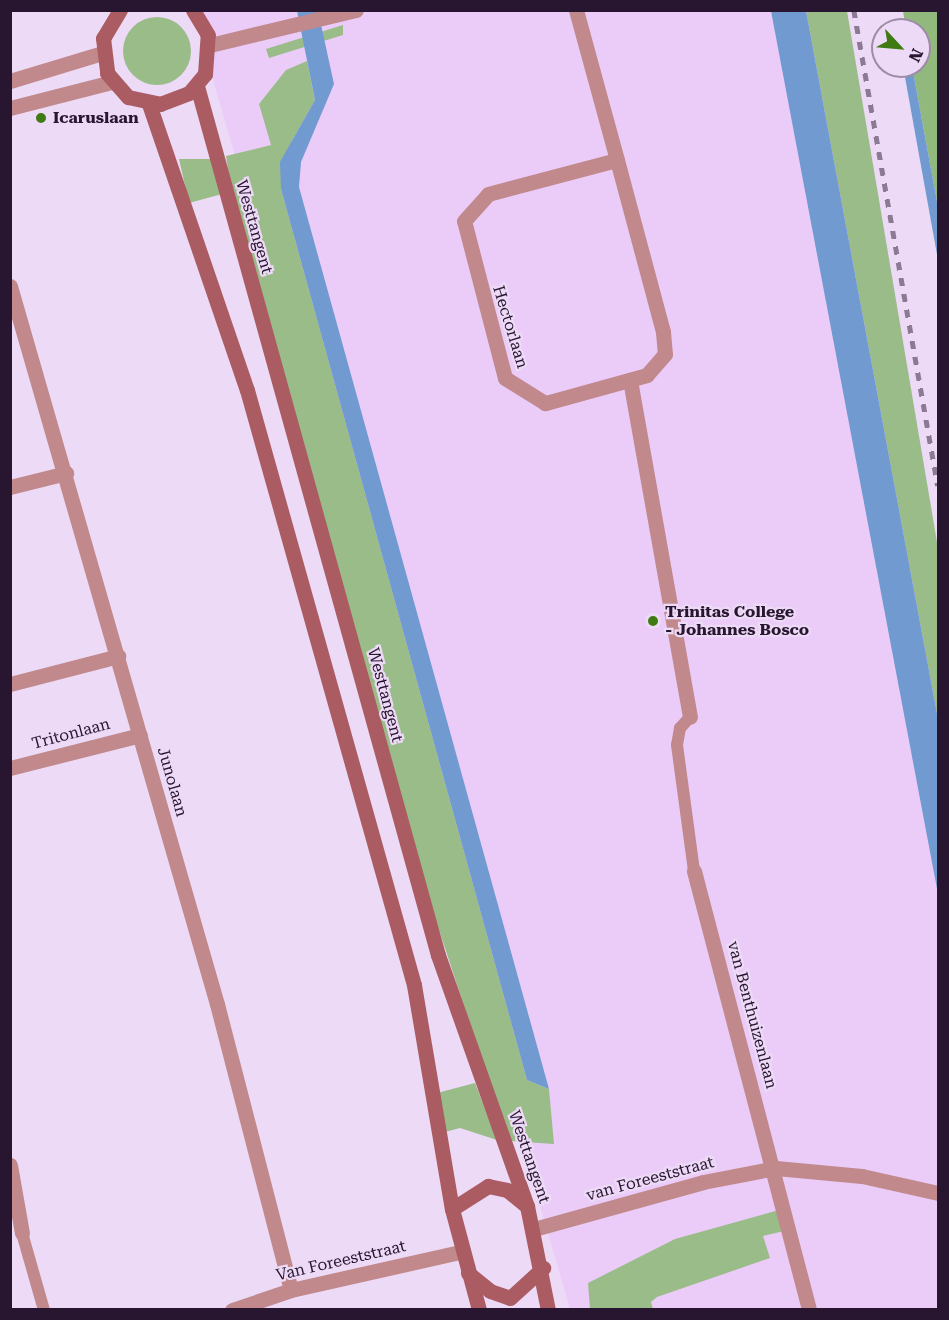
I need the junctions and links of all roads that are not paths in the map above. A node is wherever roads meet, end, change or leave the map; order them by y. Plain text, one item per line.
1 (120, 10) edge
2 (193, 10) edge
3 (356, 10) edge
4 (576, 10) edge
5 (210, 45) junction
6 (102, 53) junction
7 (10, 81) edge
8 (112, 82) junction
9 (197, 86) junction
10 (149, 104) junction
11 (10, 108) edge
12 (617, 159) junction
13 (12, 286) edge
14 (630, 380) junction
15 (66, 473) junction
16 (10, 487) edge
17 (118, 656) junction
18 (10, 684) edge
19 (690, 717) joint
20 (140, 735) junction
21 (10, 768) edge
22 (694, 871) joint
23 (10, 1165) edge
24 (776, 1168) junction
25 (939, 1193) edge
26 (527, 1206) junction
27 (452, 1209) junction
28 (534, 1229) junction
29 (22, 1233) joint
30 (460, 1252) junction
31 (543, 1268) junction
32 (468, 1273) junction
33 (291, 1290) junction
34 (44, 1310) edge
35 (232, 1310) edge
36 (479, 1310) edge
37 (548, 1310) edge
38 (809, 1310) edge

1 - 6 main road
2 - 5 main road
3 - 5 street
4 - 12 street, Hectorlaan
5 - 9 main road
6 - 7 street
6 - 8 main road
8 - 10 main road
8 - 11 street
9 - 10 main road
9 - 26 main road, Westtangent
10 - 27 main road
12 - 14 street, Hectorlaan
12 - 14 street, Hectorlaan
13 - 15 street, Junolaan
14 - 19 street
15 - 16 street
15 - 17 street, Junolaan
17 - 18 street
17 - 20 street, Junolaan
19 - 22 lane
20 - 21 street, Tritonlaan
20 - 33 street, Junolaan
22 - 24 street, van Benthuizenlaan
23 - 29 street
24 - 25 street, van Foreeststraat
24 - 28 street, van Foreeststraat
24 - 38 street, van Benthuizenlaan
26 - 27 main road
26 - 28 main road, Westtangent
27 - 30 main road
28 - 31 main road, Westtangent
29 - 34 lane
30 - 32 main road
30 - 33 street, Van Foreeststraat
31 - 32 main road
31 - 37 main road, Westtangent
32 - 36 main road
33 - 35 street, Van Foreeststraat

